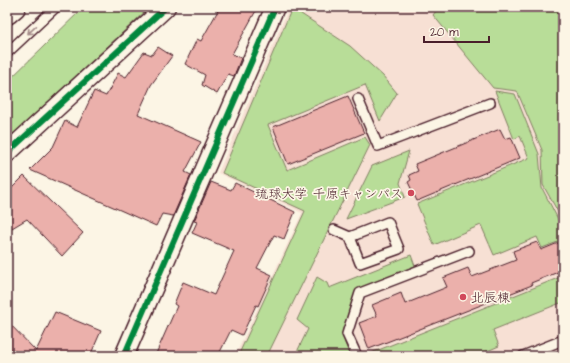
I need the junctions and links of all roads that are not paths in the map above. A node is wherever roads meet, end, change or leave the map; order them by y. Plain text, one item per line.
1 (14, 7) edge
2 (56, 7) edge
3 (166, 7) edge
4 (275, 7) edge
5 (7, 13) edge
6 (7, 53) edge
7 (358, 99) dead end
8 (490, 103) dead end
9 (7, 153) edge
10 (334, 230) dead end
11 (350, 237) junction
12 (469, 251) dead end
13 (563, 340) edge
14 (124, 356) edge
15 (357, 356) edge
16 (524, 356) edge

1 - 5 highway
2 -> 6 lane
3 - 9 street
4 - 14 street
7 - 8 lane
10 - 11 lane
11 - 11 lane
12 - 15 lane
13 - 16 lane

